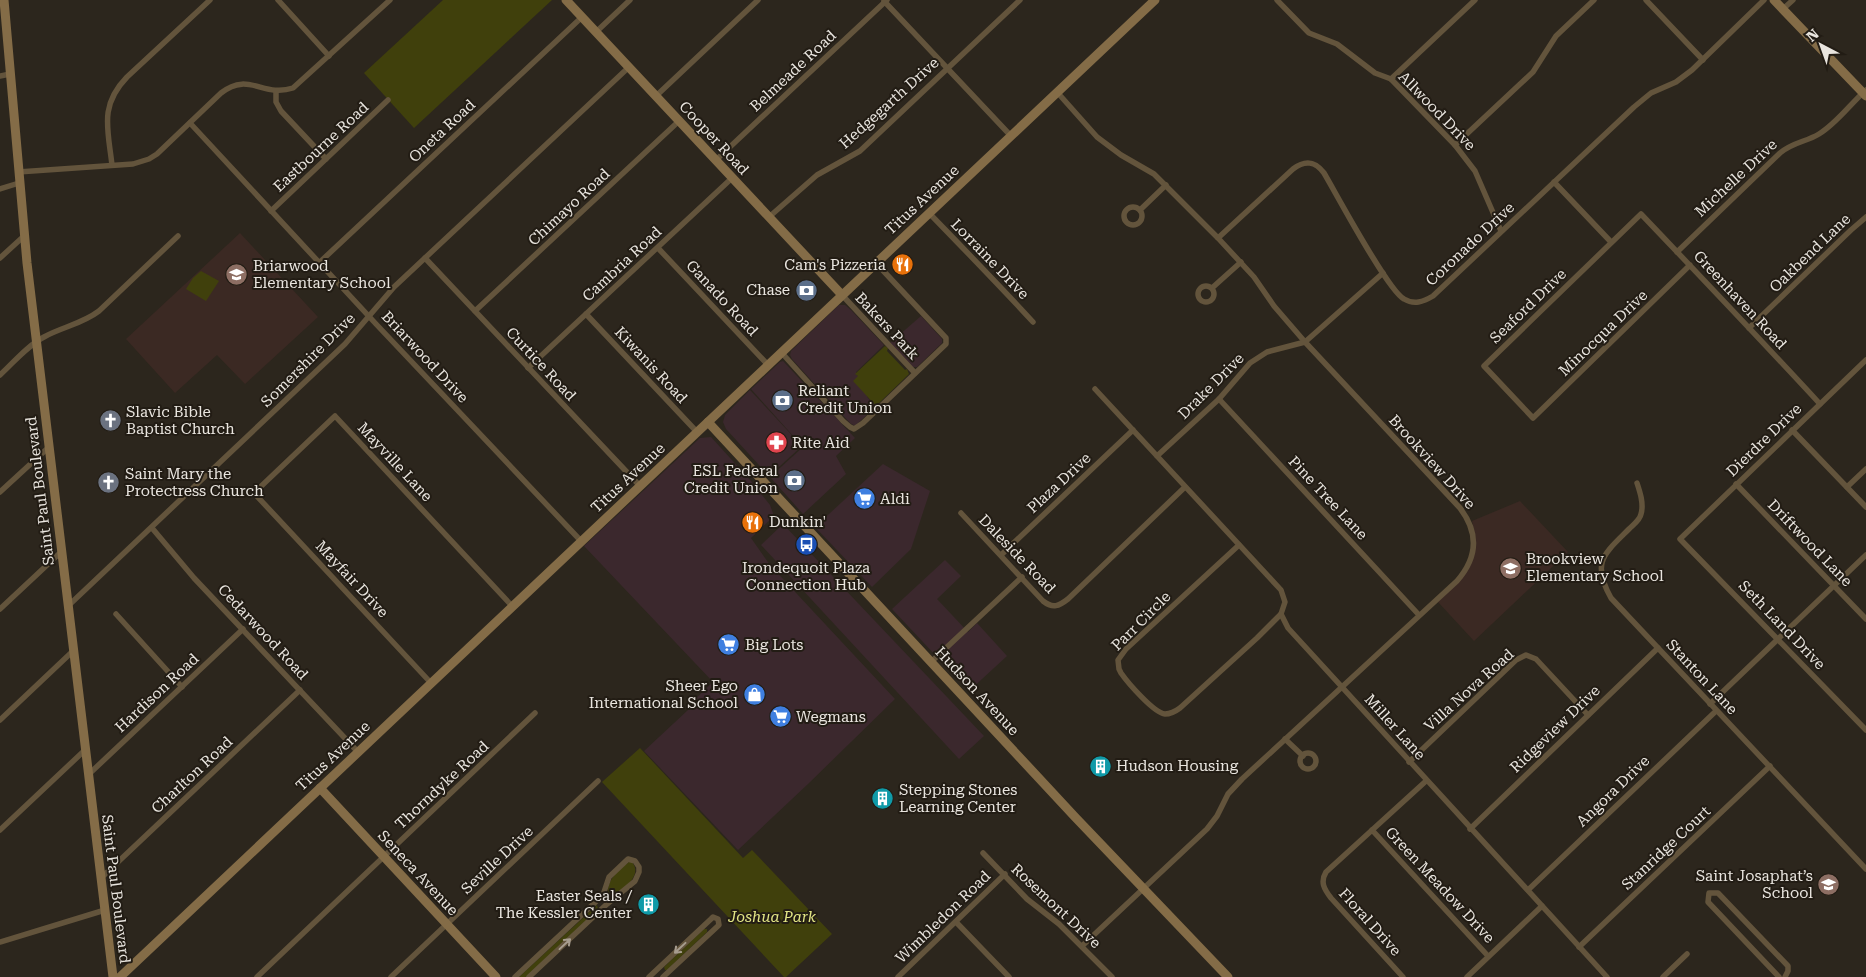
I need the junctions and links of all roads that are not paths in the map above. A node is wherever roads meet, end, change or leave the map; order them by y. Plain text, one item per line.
1 (4, 0) edge
2 (210, 0) edge
3 (280, 0) edge
4 (390, 0) edge
5 (566, 0) edge
6 (630, 0) edge
7 (758, 0) edge
8 (1020, 0) edge
9 (1155, 0) edge
10 (1277, 0) edge
11 (1475, 0) edge
12 (1594, 0) edge
13 (1646, 0) edge
14 (1764, 0) edge
15 (1774, 0) edge
16 (1793, 0) edge
17 (885, 1) edge
18 (1783, 9) junction
19 (582, 17) junction
20 (596, 32) junction
21 (329, 56) junction
22 (1703, 60) junction
23 (629, 67) junction
24 (947, 68) junction
25 (10, 74) junction
26 (0, 76) edge
27 (1391, 79) junction
28 (276, 92) junction
29 (1057, 92) junction
30 (1865, 93) edge
31 (656, 96) junction
32 (388, 100) dead end
33 (679, 122) junction
34 (190, 123) junction
35 (1011, 136) junction
36 (1455, 144) junction
37 (326, 159) junction
38 (716, 160) junction
39 (112, 165) junction
40 (18, 172) junction
41 (732, 178) junction
42 (1554, 182) junction
43 (19, 183) junction
44 (1166, 185) junction
45 (0, 189) edge
46 (1140, 210) dead end
47 (271, 211) junction
48 (929, 213) junction
49 (1641, 214) joint
50 (1866, 217) edge
51 (769, 218) junction
52 (1501, 231) junction
53 (24, 236) junction
54 (178, 236) dead end
55 (1218, 238) junction
56 (1611, 242) junction
57 (658, 248) junction
58 (1677, 252) junction
59 (0, 258) edge
60 (425, 258) junction
61 (320, 262) junction
62 (1241, 262) junction
63 (876, 263) junction
64 (1690, 265) junction
65 (1383, 273) junction
66 (1212, 288) dead end
67 (842, 295) junction
68 (475, 312) junction
69 (586, 314) junction
70 (369, 316) junction
71 (1033, 322) dead end
72 (1750, 328) junction
73 (36, 342) junction
74 (1305, 342) junction
75 (781, 352) junction
76 (1866, 360) edge
77 (768, 365) junction
78 (528, 368) junction
79 (915, 373) junction
80 (0, 375) edge
81 (1095, 389) dead end
82 (1219, 399) junction
83 (1820, 404) junction
84 (1533, 418) joint
85 (708, 422) junction
86 (1134, 430) junction
87 (1792, 430) junction
88 (697, 432) junction
89 (49, 446) junction
90 (1157, 456) junction
91 (1866, 469) edge
92 (1637, 483) dead end
93 (1736, 484) junction
94 (640, 486) junction
95 (1185, 487) junction
96 (1847, 487) junction
97 (0, 492) edge
98 (254, 493) joint
99 (1866, 507) edge
100 (961, 513) dead end
101 (152, 528) junction
102 (1680, 538) joint
103 (581, 541) junction
104 (1239, 545) junction
105 (61, 552) junction
106 (1001, 555) junction
107 (1866, 555) edge
108 (1022, 577) junction
109 (1834, 586) junction
110 (68, 606) junction
111 (512, 606) junction
112 (0, 609) edge
113 (116, 614) dead end
114 (1281, 614) junction
115 (1419, 615) junction
116 (1866, 619) edge
117 (243, 629) junction
118 (1778, 639) junction
119 (1658, 648) junction
120 (73, 650) junction
121 (931, 662) junction
122 (432, 683) junction
123 (182, 687) junction
124 (1341, 687) junction
125 (300, 690) junction
126 (1710, 704) junction
127 (1716, 711) junction
128 (535, 713) dead end
129 (1588, 715) junction
130 (0, 720) edge
131 (1866, 730) edge
132 (1285, 739) junction
133 (85, 750) junction
134 (358, 752) junction
135 (1303, 756) dead end
136 (1409, 762) junction
137 (1770, 766) junction
138 (88, 775) junction
139 (1426, 780) junction
140 (598, 781) dead end
141 (320, 788) junction
142 (1, 828) edge
143 (1470, 828) junction
144 (1372, 830) junction
145 (983, 853) dead end
146 (384, 857) junction
147 (1866, 869) edge
148 (1004, 874) junction
149 (101, 878) junction
150 (1144, 888) junction
151 (1528, 890) junction
152 (600, 897) junction
153 (607, 904) junction
154 (1542, 906) junction
155 (105, 910) junction
156 (956, 922) junction
157 (448, 924) junction
158 (0, 942) edge
159 (1082, 946) junction
160 (1579, 947) junction
161 (1687, 954) dead end
162 (1488, 956) junction
163 (901, 976) edge
164 (114, 977) edge
165 (120, 977) edge
166 (257, 977) edge
167 (391, 977) edge
168 (496, 977) edge
169 (515, 977) edge
170 (529, 977) edge
171 (649, 977) edge
172 (663, 977) edge
173 (1009, 977) edge
174 (1112, 977) edge
175 (1228, 977) edge
176 (1402, 977) edge
177 (1467, 977) edge
178 (1607, 977) edge
179 (1663, 977) edge
180 (1779, 977) edge
181 (1785, 977) edge

1 - 25 main road, Saint Paul Boulevard
2 - 39 street
3 - 21 street
4 - 21 street
5 - 19 main road, Cooper Road
6 - 20 street
7 - 31 street
8 - 24 street, Hedgegarth Drive
9 - 29 main road, Titus Avenue
10 - 27 street, Allwood Drive
11 - 27 street
12 - 36 street
13 - 22 street
14 - 22 street, Coronado Drive
15 - 18 main road
16 - 18 street
17 - 24 street
17 - 38 street, Belmeade Road
18 - 30 main road
19 - 20 main road, Cooper Road
19 - 61 street, Oneta Road
20 - 23 main road, Cooper Road
21 - 28 street
22 - 42 street, Coronado Drive
23 - 31 main road, Cooper Road
23 - 60 street, Somershire Drive
24 - 35 street
24 - 51 street, Hedgegarth Drive
25 - 26 street
25 - 40 main road, Saint Paul Boulevard
27 - 36 street, Allwood Drive
28 - 34 street
28 - 37 street
29 - 35 main road, Titus Avenue
29 - 44 street, Brookview Drive
30 - 58 street, Michelle Drive
31 - 33 main road, Cooper Road
32 - 37 street, Eastbourne Road
33 - 38 main road, Cooper Road
33 - 68 street, Chimayo Road
34 - 39 street
34 - 47 street, Briarwood Drive
35 - 48 main road, Titus Avenue
36 - 52 street, Allwood Drive
37 - 47 street, Eastbourne Road
38 - 41 main road, Cooper Road
39 - 40 street
40 - 43 main road, Saint Paul Boulevard
41 - 51 main road, Cooper Road
41 - 57 street, Cambria Road
42 - 52 street, Coronado Drive
42 - 56 street
43 - 45 street
43 - 53 main road, Saint Paul Boulevard
44 - 46 street
44 - 55 street, Brookview Drive
47 - 61 street, Briarwood Drive
48 - 63 main road, Titus Avenue
48 - 71 street, Lorraine Drive
49 - 56 street, Seaford Drive
49 - 58 street, Greenhaven Road
50 - 72 street, Oakbend Lane
51 - 67 main road, Cooper Road
52 - 65 street, Coronado Drive
53 - 59 street
53 - 73 main road, Saint Paul Boulevard
54 - 73 street
55 - 62 street, Brookview Drive
55 - 65 street, Coronado Drive
56 - 84 street, Seaford Drive
57 - 69 street, Cambria Road
57 - 77 street, Ganado Road
58 - 64 street, Greenhaven Road
60 - 68 street, Curtice Road
60 - 70 street, Somershire Drive
61 - 70 street, Briarwood Drive
62 - 66 street
62 - 74 street, Brookview Drive
63 - 67 main road, Titus Avenue
63 - 79 street
64 - 72 street, Greenhaven Road
64 - 84 street, Minocqua Drive
65 - 74 street, Drake Drive
67 - 75 main road, Titus Avenue
67 - 79 street, Bakers Park
68 - 78 street, Curtice Road
69 - 78 street, Cambria Road
69 - 88 street, Kiwanis Road
70 - 101 street, Somershire Drive
70 - 103 street, Briarwood Drive
72 - 83 street, Greenhaven Road
73 - 80 street
73 - 89 main road, Saint Paul Boulevard
74 - 82 street, Drake Drive
74 - 115 street, Brookview Drive
75 - 77 main road, Titus Avenue
75 - 79 street
76 - 83 street, Dierdre Drive
77 - 85 main road, Titus Avenue
78 - 94 street, Curtice Road
81 - 86 street
82 - 90 street, Drake Drive
82 - 115 street, Pine Tree Lane
83 - 87 street, Dierdre Drive
85 - 88 main road, Titus Avenue
85 - 121 main road, Hudson Avenue
86 - 90 street
86 - 106 street, Plaza Drive
87 - 93 street, Dierdre Drive
87 - 96 street
88 - 94 main road, Titus Avenue
89 - 97 street
89 - 105 main road, Saint Paul Boulevard
90 - 95 street
91 - 96 street
92 - 119 street, Stanton Lane
93 - 102 street, Dierdre Drive
93 - 109 street, Driftwood Lane
94 - 103 main road, Titus Avenue
95 - 104 street
95 - 108 street, Daleside Road
96 - 99 street
98 - 111 street, Mayville Lane
98 - 122 street, Mayfair Drive
100 - 106 street, Daleside Road
101 - 110 street, Somershire Drive
101 - 117 street, Cedarwood Road
102 - 118 street, Seth Land Drive
103 - 111 main road, Titus Avenue
104 - 114 street
104 - 114 street, Parr Circle
105 - 110 main road, Saint Paul Boulevard
105 - 112 street
106 - 108 street, Daleside Road
107 - 109 street
108 - 121 street
109 - 116 street, Driftwood Lane
109 - 118 street
110 - 120 main road, Saint Paul Boulevard
111 - 122 main road, Titus Avenue
113 - 123 street
114 - 124 street, Miller Lane
115 - 124 street, Brookview Drive
117 - 123 street, Hardison Road
117 - 125 street, Cedarwood Road
118 - 126 street
118 - 131 street, Seth Land Drive
119 - 126 street, Stanton Lane
119 - 129 street, Ridgeview Drive
120 - 130 street
120 - 133 main road, Saint Paul Boulevard
121 - 150 main road, Hudson Avenue
122 - 134 main road, Titus Avenue
123 - 138 street, Hardison Road
124 - 132 street, Brookview Drive
124 - 136 street, Miller Lane
125 - 134 street, Cedarwood Road
125 - 149 street, Charlton Road
126 - 127 street, Stanton Lane
127 - 137 street, Stanton Lane
127 - 151 street, Angora Drive
128 - 146 street, Thorndyke Road
129 - 136 street, Villa Nova Road
129 - 143 street, Ridgeview Drive
132 - 135 street
132 - 150 street, Brookview Drive
133 - 138 main road, Saint Paul Boulevard
133 - 142 street
134 - 141 main road, Titus Avenue
136 - 139 street, Miller Lane
137 - 147 street, Stanton Lane
137 - 160 street, Stanridge Court
138 - 149 main road, Saint Paul Boulevard
139 - 143 street, Miller Lane
139 - 144 street
140 - 157 street, Seville Drive
141 - 146 main road, Seneca Avenue
141 - 165 main road, Titus Avenue
143 - 151 street, Miller Lane
144 - 162 street, Green Meadow Drive
144 - 176 street, Floral Drive
145 - 148 street, Rosemont Drive
146 - 157 main road, Seneca Avenue
146 - 166 street, Thorndyke Road
148 - 156 street, Wimbledon Road
148 - 159 street, Rosemont Drive
149 - 155 main road, Saint Paul Boulevard
150 - 159 street, Brookview Drive
150 - 175 main road, Hudson Avenue
151 - 154 street, Miller Lane
152 - 153 street
152 - 153 street
152 - 169 street
170 -> 153 street
154 - 160 street, Miller Lane
154 - 162 street
155 - 158 street
155 - 164 main road, Saint Paul Boulevard
156 - 163 street, Wimbledon Road
156 - 173 street
157 - 167 street, Seville Drive
157 - 168 main road, Seneca Avenue
159 - 174 street, Rosemont Drive
160 - 178 street, Miller Lane
161 - 179 street
162 - 177 street
172 -> 171 street
180 - 181 street

